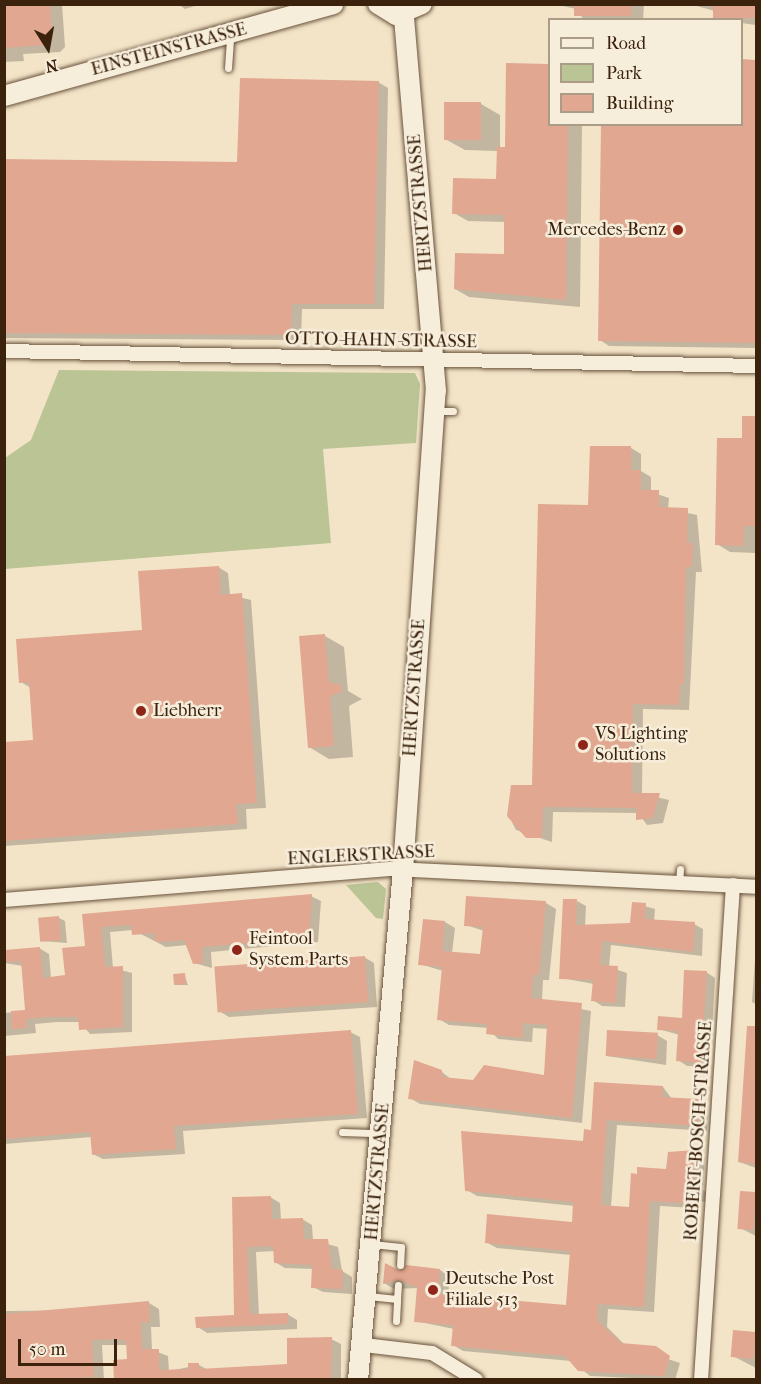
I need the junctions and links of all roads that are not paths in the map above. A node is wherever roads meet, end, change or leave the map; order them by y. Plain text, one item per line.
1 (333, 4) edge
2 (378, 4) edge
3 (422, 4) edge
4 (404, 15) junction
5 (230, 33) junction
6 (228, 68) dead end
7 (4, 96) edge
8 (4, 351) edge
9 (435, 360) junction
10 (756, 366) edge
11 (680, 869) dead end
12 (403, 870) junction
13 (679, 884) junction
14 (733, 885) junction
15 (756, 886) edge
16 (4, 900) edge
17 (342, 1132) dead end
18 (381, 1134) junction
19 (372, 1244) junction
20 (400, 1265) dead end
21 (398, 1285) dead end
22 (368, 1296) junction
23 (397, 1299) junction
24 (396, 1322) dead end
25 (361, 1362) edge
26 (701, 1373) edge
27 (370, 1380) edge
28 (476, 1380) edge

1 - 5 street, EINSTEINSTRASSE
2 - 4 street
3 - 4 street
4 - 9 street, HERTZSTRASSE
5 - 6 lane
5 - 7 street, EINSTEINSTRASSE
8 - 9 street, OTTO-HAHN-STRASSE
9 - 10 street, OTTO-HAHN-STRASSE
9 - 12 street, HERTZSTRASSE
11 - 13 lane
12 - 13 street, ENGLERSTRASSE
12 - 16 street, ENGLERSTRASSE
12 - 18 street, HERTZSTRASSE
13 - 14 street, ENGLERSTRASSE
14 - 15 street, ENGLERSTRASSE
14 - 26 street, ROBERT-BOSCH-STRASSE
17 - 18 lane
18 - 19 street, HERTZSTRASSE
19 - 20 lane
19 - 22 street, HERTZSTRASSE
21 - 23 lane
22 - 23 lane
22 - 25 street, HERTZSTRASSE
23 - 24 lane
25 - 27 street, HERTZSTRASSE
25 - 28 street

